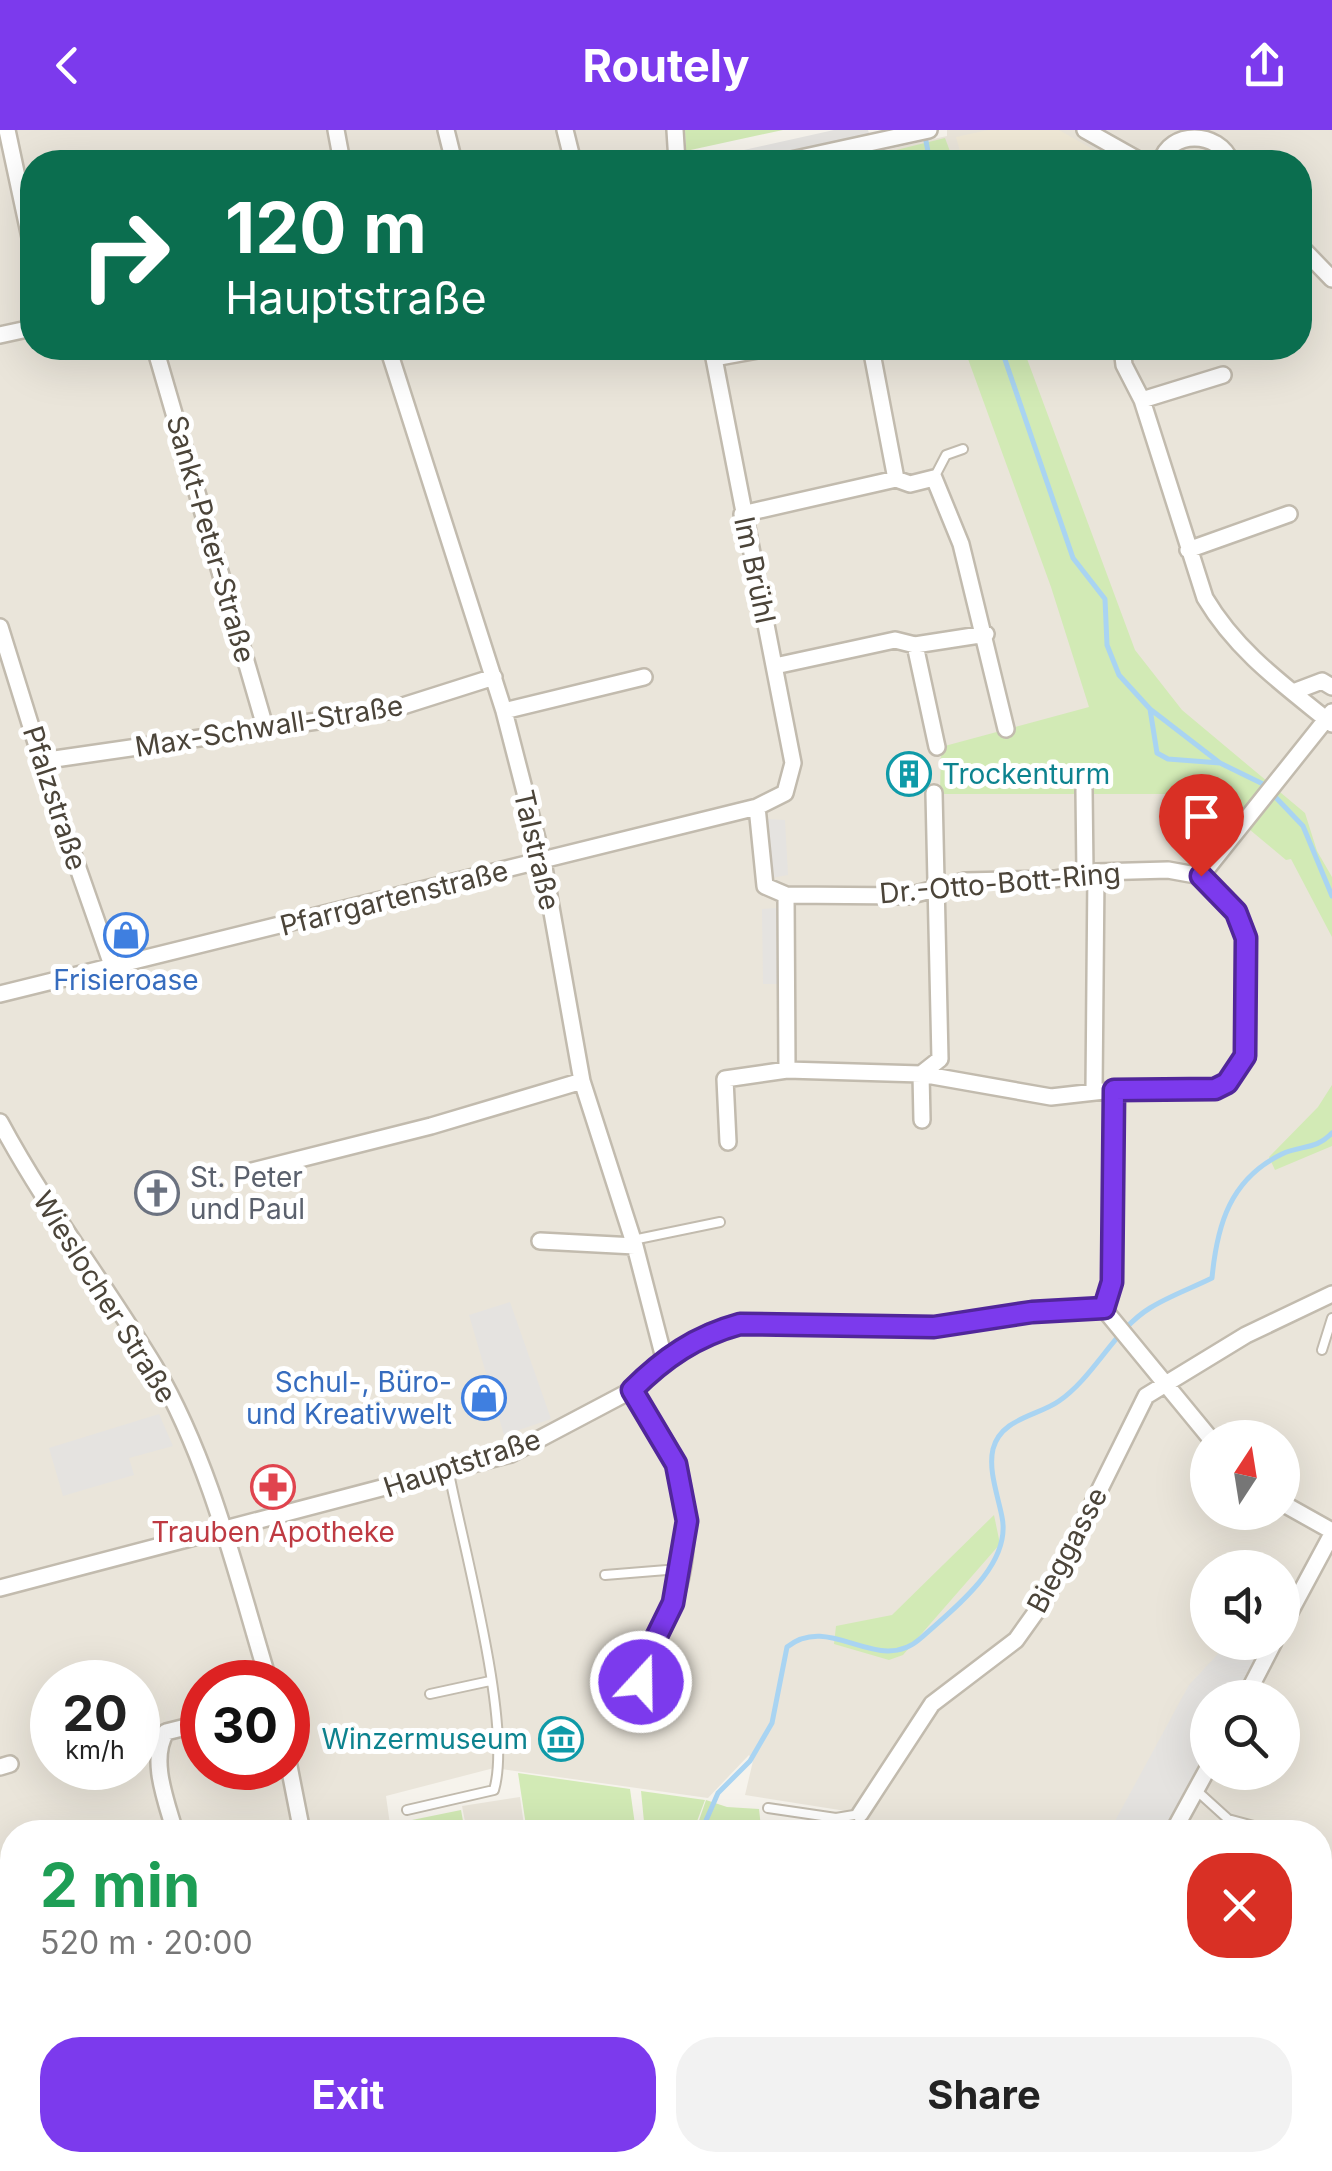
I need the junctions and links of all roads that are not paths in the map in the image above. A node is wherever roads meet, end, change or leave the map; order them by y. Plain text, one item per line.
1 (929, 130) edge
2 (1085, 130) edge
3 (1200, 132) edge
4 (6, 138) edge
5 (837, 150) edge
6 (1122, 150) edge
7 (1167, 150) edge
8 (1225, 150) edge
9 (20, 197) edge
10 (1312, 258) edge
11 (1332, 279) edge
12 (158, 360) edge
13 (392, 360) edge
14 (714, 360) edge
15 (873, 360) edge
16 (1123, 360) edge
17 (1223, 375) dead end
18 (1142, 400) junction
19 (963, 449) dead end
20 (934, 478) junction
21 (896, 479) junction
22 (742, 514) junction
23 (1289, 514) dead end
24 (1188, 550) junction
25 (0, 627) edge
26 (986, 634) junction
27 (915, 645) junction
28 (775, 666) junction
29 (644, 677) dead end
30 (494, 678) junction
31 (1332, 687) edge
32 (1294, 692) junction
33 (504, 711) junction
34 (1331, 719) edge
35 (1006, 728) dead end
36 (266, 730) junction
37 (936, 747) dead end
38 (41, 762) junction
39 (1084, 790) dead end
40 (785, 792) joint
41 (934, 792) dead end
42 (757, 807) junction
43 (542, 862) junction
44 (1090, 872) junction
45 (1201, 876) junction
46 (935, 888) junction
47 (786, 895) junction
48 (113, 968) junction
49 (0, 994) edge
50 (787, 1070) junction
51 (921, 1074) junction
52 (582, 1081) junction
53 (1114, 1090) junction
54 (1094, 1091) junction
55 (922, 1120) dead end
56 (0, 1122) edge
57 (728, 1142) dead end
58 (252, 1170) dead end
59 (720, 1222) dead end
60 (540, 1241) dead end
61 (634, 1243) junction
62 (1332, 1294) edge
63 (1108, 1312) junction
64 (1332, 1318) edge
65 (1322, 1350) dead end
66 (664, 1358) junction
67 (1163, 1384) junction
68 (632, 1390) junction
69 (1194, 1420) edge
70 (449, 1473) junction
71 (1300, 1515) edge
72 (223, 1532) junction
73 (1332, 1533) edge
74 (680, 1569) junction
75 (605, 1575) dead end
76 (0, 1588) edge
77 (1300, 1593) edge
78 (262, 1660) edge
79 (490, 1680) junction
80 (430, 1694) dead end
81 (647, 1711) dead end
82 (180, 1728) edge
83 (294, 1790) edge
84 (1196, 1790) joint
85 (768, 1808) dead end
86 (407, 1810) dead end
87 (860, 1814) joint
88 (172, 1820) edge
89 (300, 1820) edge
90 (1180, 1820) edge
91 (1232, 1820) edge

1 - 5 street
2 - 6 street
3 - 7 street
3 - 8 street
4 - 9 street
10 - 11 street
12 - 36 street, Sankt-Peter-Straße
13 - 30 street, Talstraße
14 - 22 street, Im Brühl
15 - 21 street
16 - 18 street
17 - 18 street
18 - 24 street
19 - 20 lane
20 - 21 street
20 - 26 street
21 - 22 street
22 - 28 street, Im Brühl
23 - 24 street
24 - 32 street
25 - 38 street, Pfalzstraße
26 - 27 street
26 - 35 street
27 - 28 street
27 - 37 street
28 - 40 street, Im Brühl
29 - 33 street
30 - 33 street, Talstraße
30 - 36 street, Max-Schwall-Straße
31 - 32 street
32 - 34 street
33 - 43 street, Talstraße
34 - 45 street
36 - 38 street, Max-Schwall-Straße
38 - 48 street, Pfalzstraße
39 - 44 street
40 - 42 street, Pfarrgartenstraße
41 - 46 street
42 - 43 street, Pfarrgartenstraße
42 - 47 street
43 - 48 street, Pfarrgartenstraße
43 - 52 street, Talstraße
44 - 45 street, Dr.-Otto-Bott-Ring
44 - 46 street, Dr.-Otto-Bott-Ring
44 - 54 street
45 - 53 street
46 - 47 street, Dr.-Otto-Bott-Ring
46 - 51 street
47 - 50 street
48 - 49 street, Pfarrgartenstraße
50 - 51 street
50 - 57 street
51 - 54 street
51 - 55 street
52 - 58 street
52 - 61 street, Talstraße
53 - 54 street
53 - 63 street
56 - 72 street, Wieslocher Straße
59 - 61 lane
60 - 61 street
61 - 66 street, Talstraße
62 - 67 street
63 - 66 street, Hauptstraße
63 - 67 street
64 - 65 lane
66 - 68 street, Hauptstraße
67 - 69 street
67 - 87 street, Bieggasse
68 - 70 street, Hauptstraße
68 - 74 street
70 - 72 street, Hauptstraße
70 - 79 lane
71 - 73 street
72 - 76 street, Hauptstraße
72 - 78 street, Wieslocher Straße
73 - 77 street
74 - 75 lane
74 - 81 street
79 - 80 lane
79 - 86 lane
82 - 88 street
83 - 89 street
84 - 90 street
84 - 91 lane
85 - 87 lane, Bieggasse

